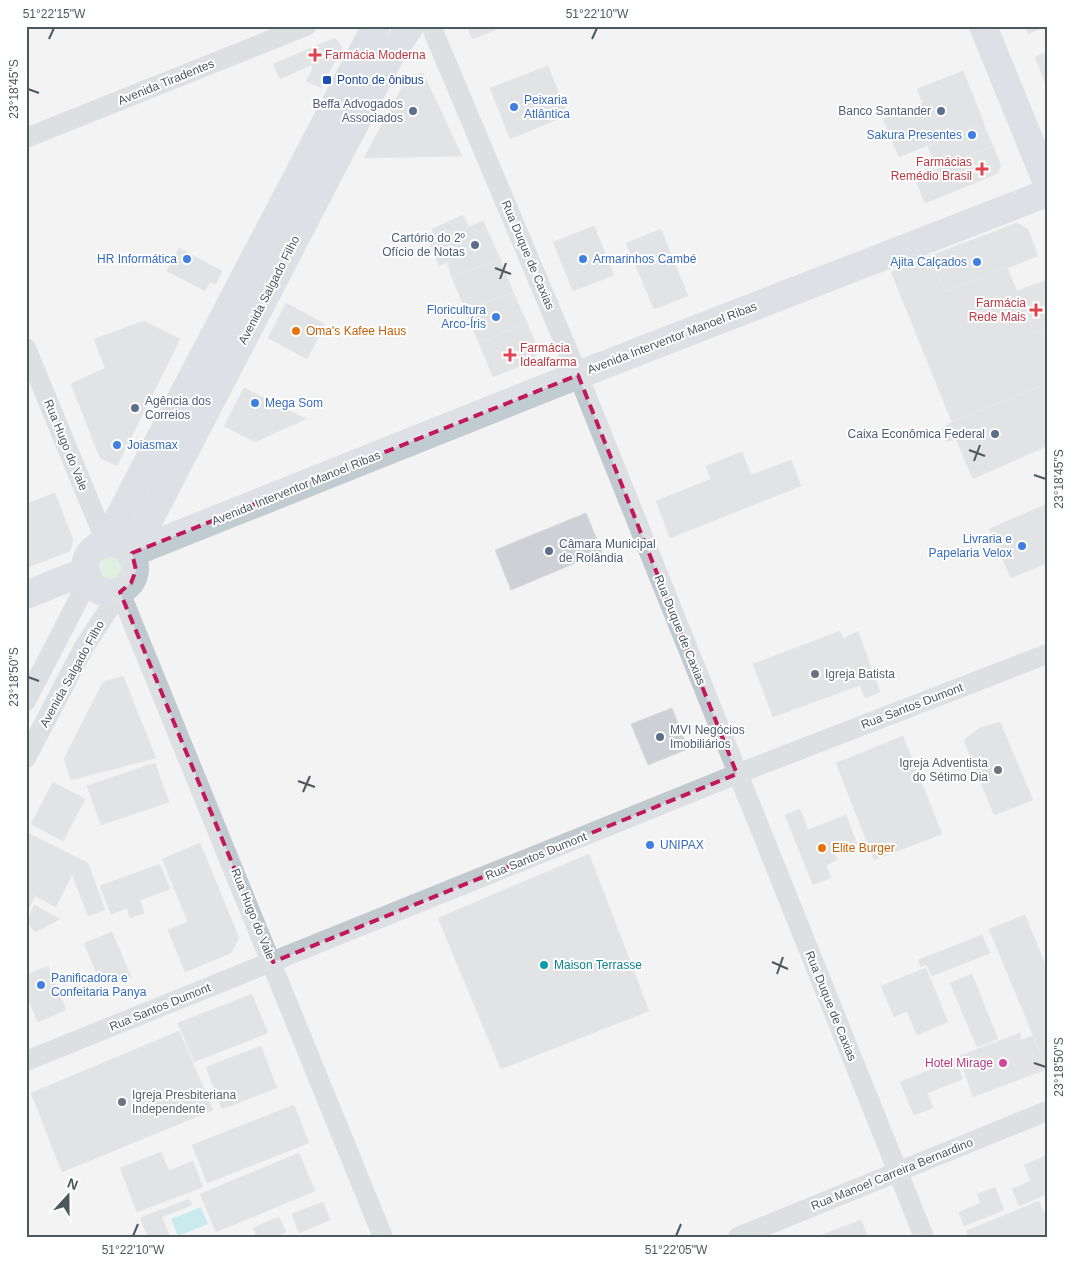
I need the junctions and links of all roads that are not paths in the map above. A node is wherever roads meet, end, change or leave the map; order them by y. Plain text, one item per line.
1 (306, 26) edge
2 (376, 26) edge
3 (983, 26) edge
4 (411, 27) edge
5 (26, 138) edge
6 (1046, 193) edge
7 (26, 348) edge
8 (578, 374) junction
9 (106, 542) junction
10 (132, 553) junction
11 (87, 576) junction
12 (120, 592) junction
13 (26, 596) edge
14 (1047, 654) edge
15 (26, 701) edge
16 (26, 758) edge
17 (737, 774) junction
18 (273, 962) junction
19 (26, 1062) edge
20 (1047, 1111) edge
21 (898, 1172) junction
22 (383, 1237) edge
23 (738, 1237) edge
24 (924, 1237) edge

1 - 5 street, Avenida Tiradentes
2 - 9 street
3 - 6 street
4 - 8 street, Rua Duque de Caxias
4 - 10 street, Avenida Salgado Filho
6 - 8 street, Avenida Interventor Manoel Ribas
7 - 9 street, Rua Hugo do Vale
8 - 10 street, Avenida Interventor Manoel Ribas
8 - 17 street, Rua Duque de Caxias
9 - 10 street
9 - 11 street
10 - 12 street
11 - 12 street
11 - 13 street
11 - 15 street
12 - 16 street, Avenida Salgado Filho
12 - 18 street, Rua Hugo do Vale
14 - 17 street, Rua Santos Dumont
17 - 18 street, Rua Santos Dumont
17 - 21 street, Rua Duque de Caxias
18 - 19 street, Rua Santos Dumont
18 - 22 street, Rua Hugo do Vale
20 - 21 street, Rua Manoel Carreira Bernardino
21 - 23 street, Rua Manoel Carreira Bernardino
21 - 24 street, Rua Duque de Caxias

